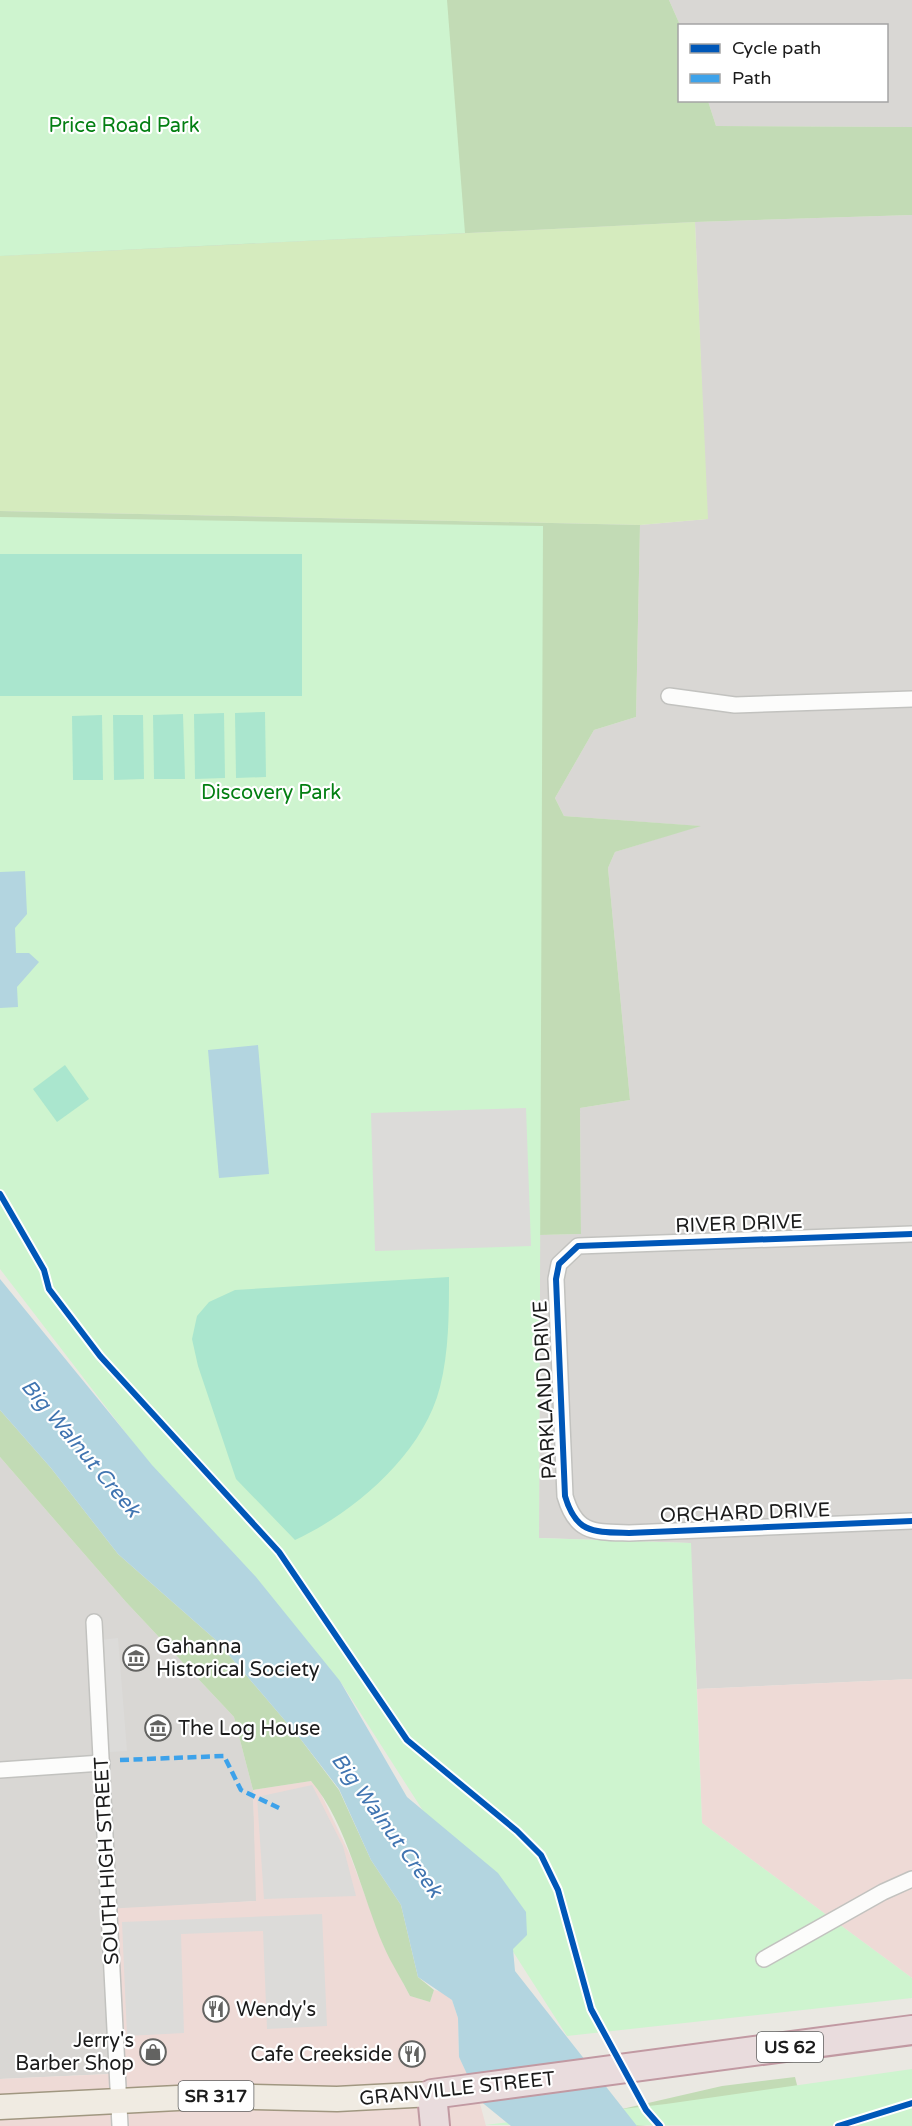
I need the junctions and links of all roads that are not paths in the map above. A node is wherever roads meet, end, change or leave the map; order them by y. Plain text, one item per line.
1 (669, 696) dead end
2 (912, 699) edge
3 (912, 1234) edge
4 (569, 1252) joint
5 (912, 1521) edge
6 (582, 1525) joint
7 (94, 1622) dead end
8 (102, 1763) junction
9 (0, 1770) edge
10 (912, 1879) edge
11 (764, 1959) dead end
12 (912, 2030) edge
13 (443, 2093) junction
14 (118, 2100) junction
15 (0, 2107) edge
16 (120, 2126) edge
17 (435, 2126) edge

1 - 2 street
3 - 4 street, RIVER DRIVE
4 - 6 street, PARKLAND DRIVE
5 - 6 street, ORCHARD DRIVE
7 - 8 street, SOUTH HIGH STREET
8 - 9 street
8 - 14 street, SOUTH HIGH STREET
10 - 11 street
12 - 13 highway, GRANVILLE STREET / US 62
13 - 14 main road, GRANVILLE STREET / SR 317
13 - 17 highway
14 - 15 main road, GRANVILLE STREET / SR 317
14 - 16 street, SOUTH HIGH STREET

